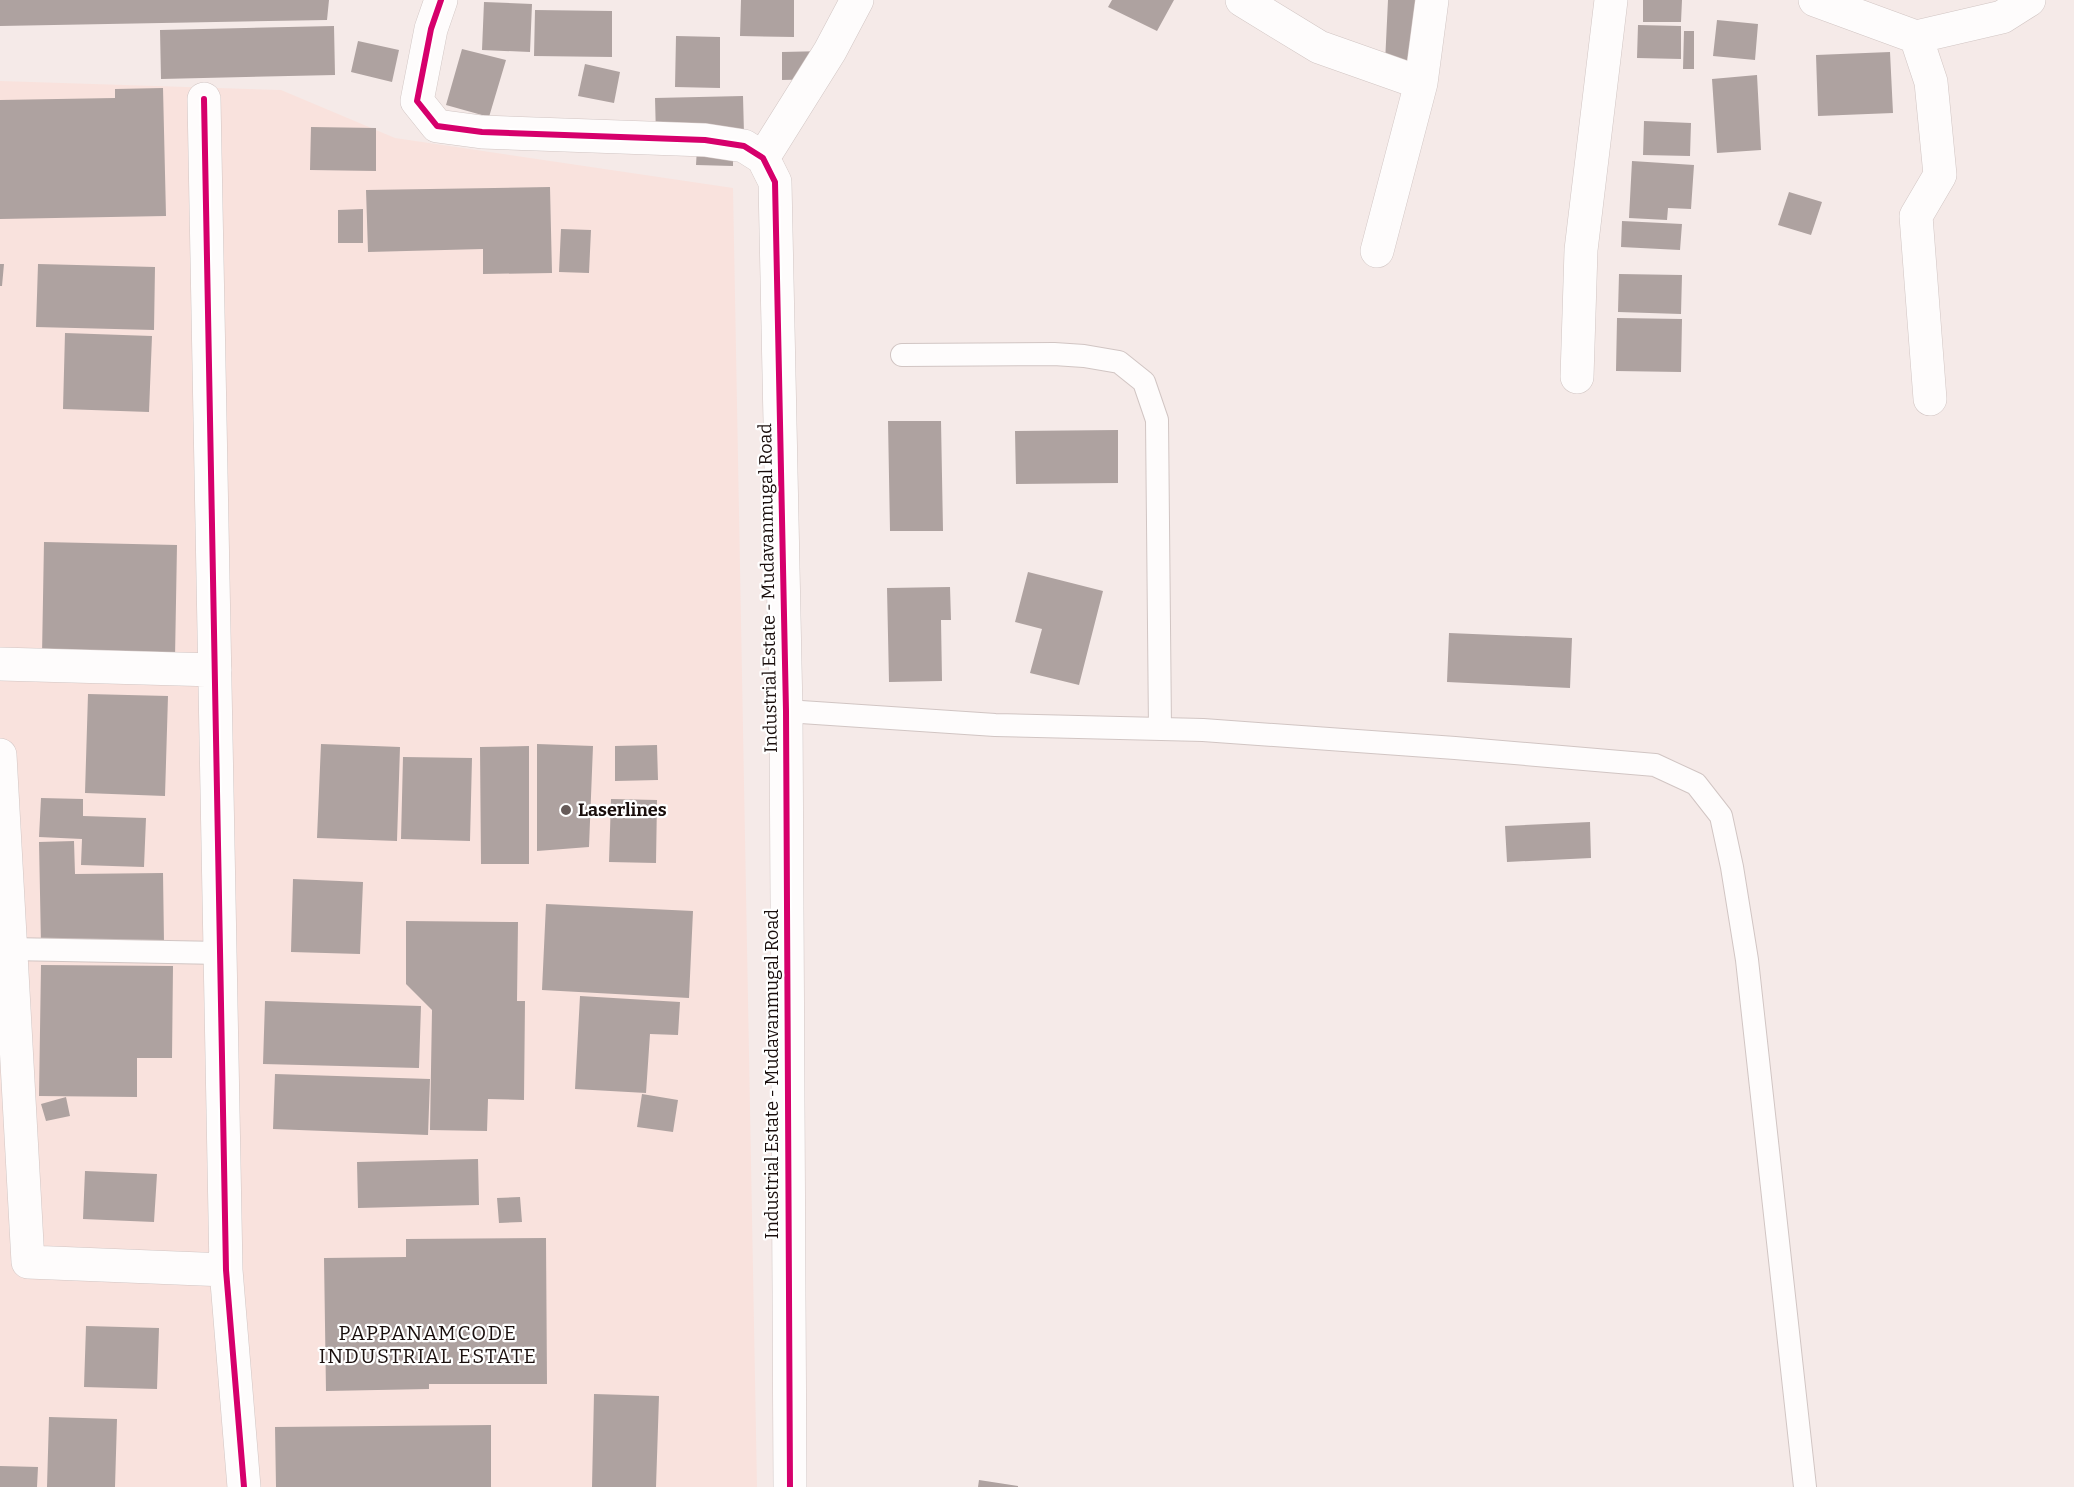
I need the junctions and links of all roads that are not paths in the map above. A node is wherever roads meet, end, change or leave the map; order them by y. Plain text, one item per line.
1 (441, 0) edge
2 (857, 0) edge
3 (1242, 0) edge
4 (1432, 0) edge
5 (1611, 0) edge
6 (1815, 0) edge
7 (2029, 0) edge
8 (1916, 37) junction
9 (1421, 83) junction
10 (204, 99) dead end
11 (763, 158) junction
12 (1377, 251) dead end
13 (902, 355) dead end
14 (1577, 377) dead end
15 (1930, 399) dead end
16 (0, 664) edge
17 (215, 670) junction
18 (786, 711) junction
19 (1160, 729) junction
20 (0, 755) edge
21 (10, 949) junction
22 (221, 953) junction
23 (226, 1270) junction
24 (244, 1487) edge
25 (790, 1487) edge
26 (1805, 1487) edge

1 - 11 street
2 - 11 street
3 - 9 street
4 - 9 street
5 - 14 street
6 - 8 street
7 - 8 street
8 - 15 street
9 - 12 street
10 - 17 street
11 - 18 street, Industrial Estate - Mudavanmugal Road
13 - 19 lane
16 - 17 street
17 - 22 street
18 - 19 lane
18 - 25 street, Industrial Estate - Mudavanmugal Road
19 - 26 lane
20 - 21 street
21 - 22 lane
21 - 23 street
22 - 23 street
23 - 24 street

